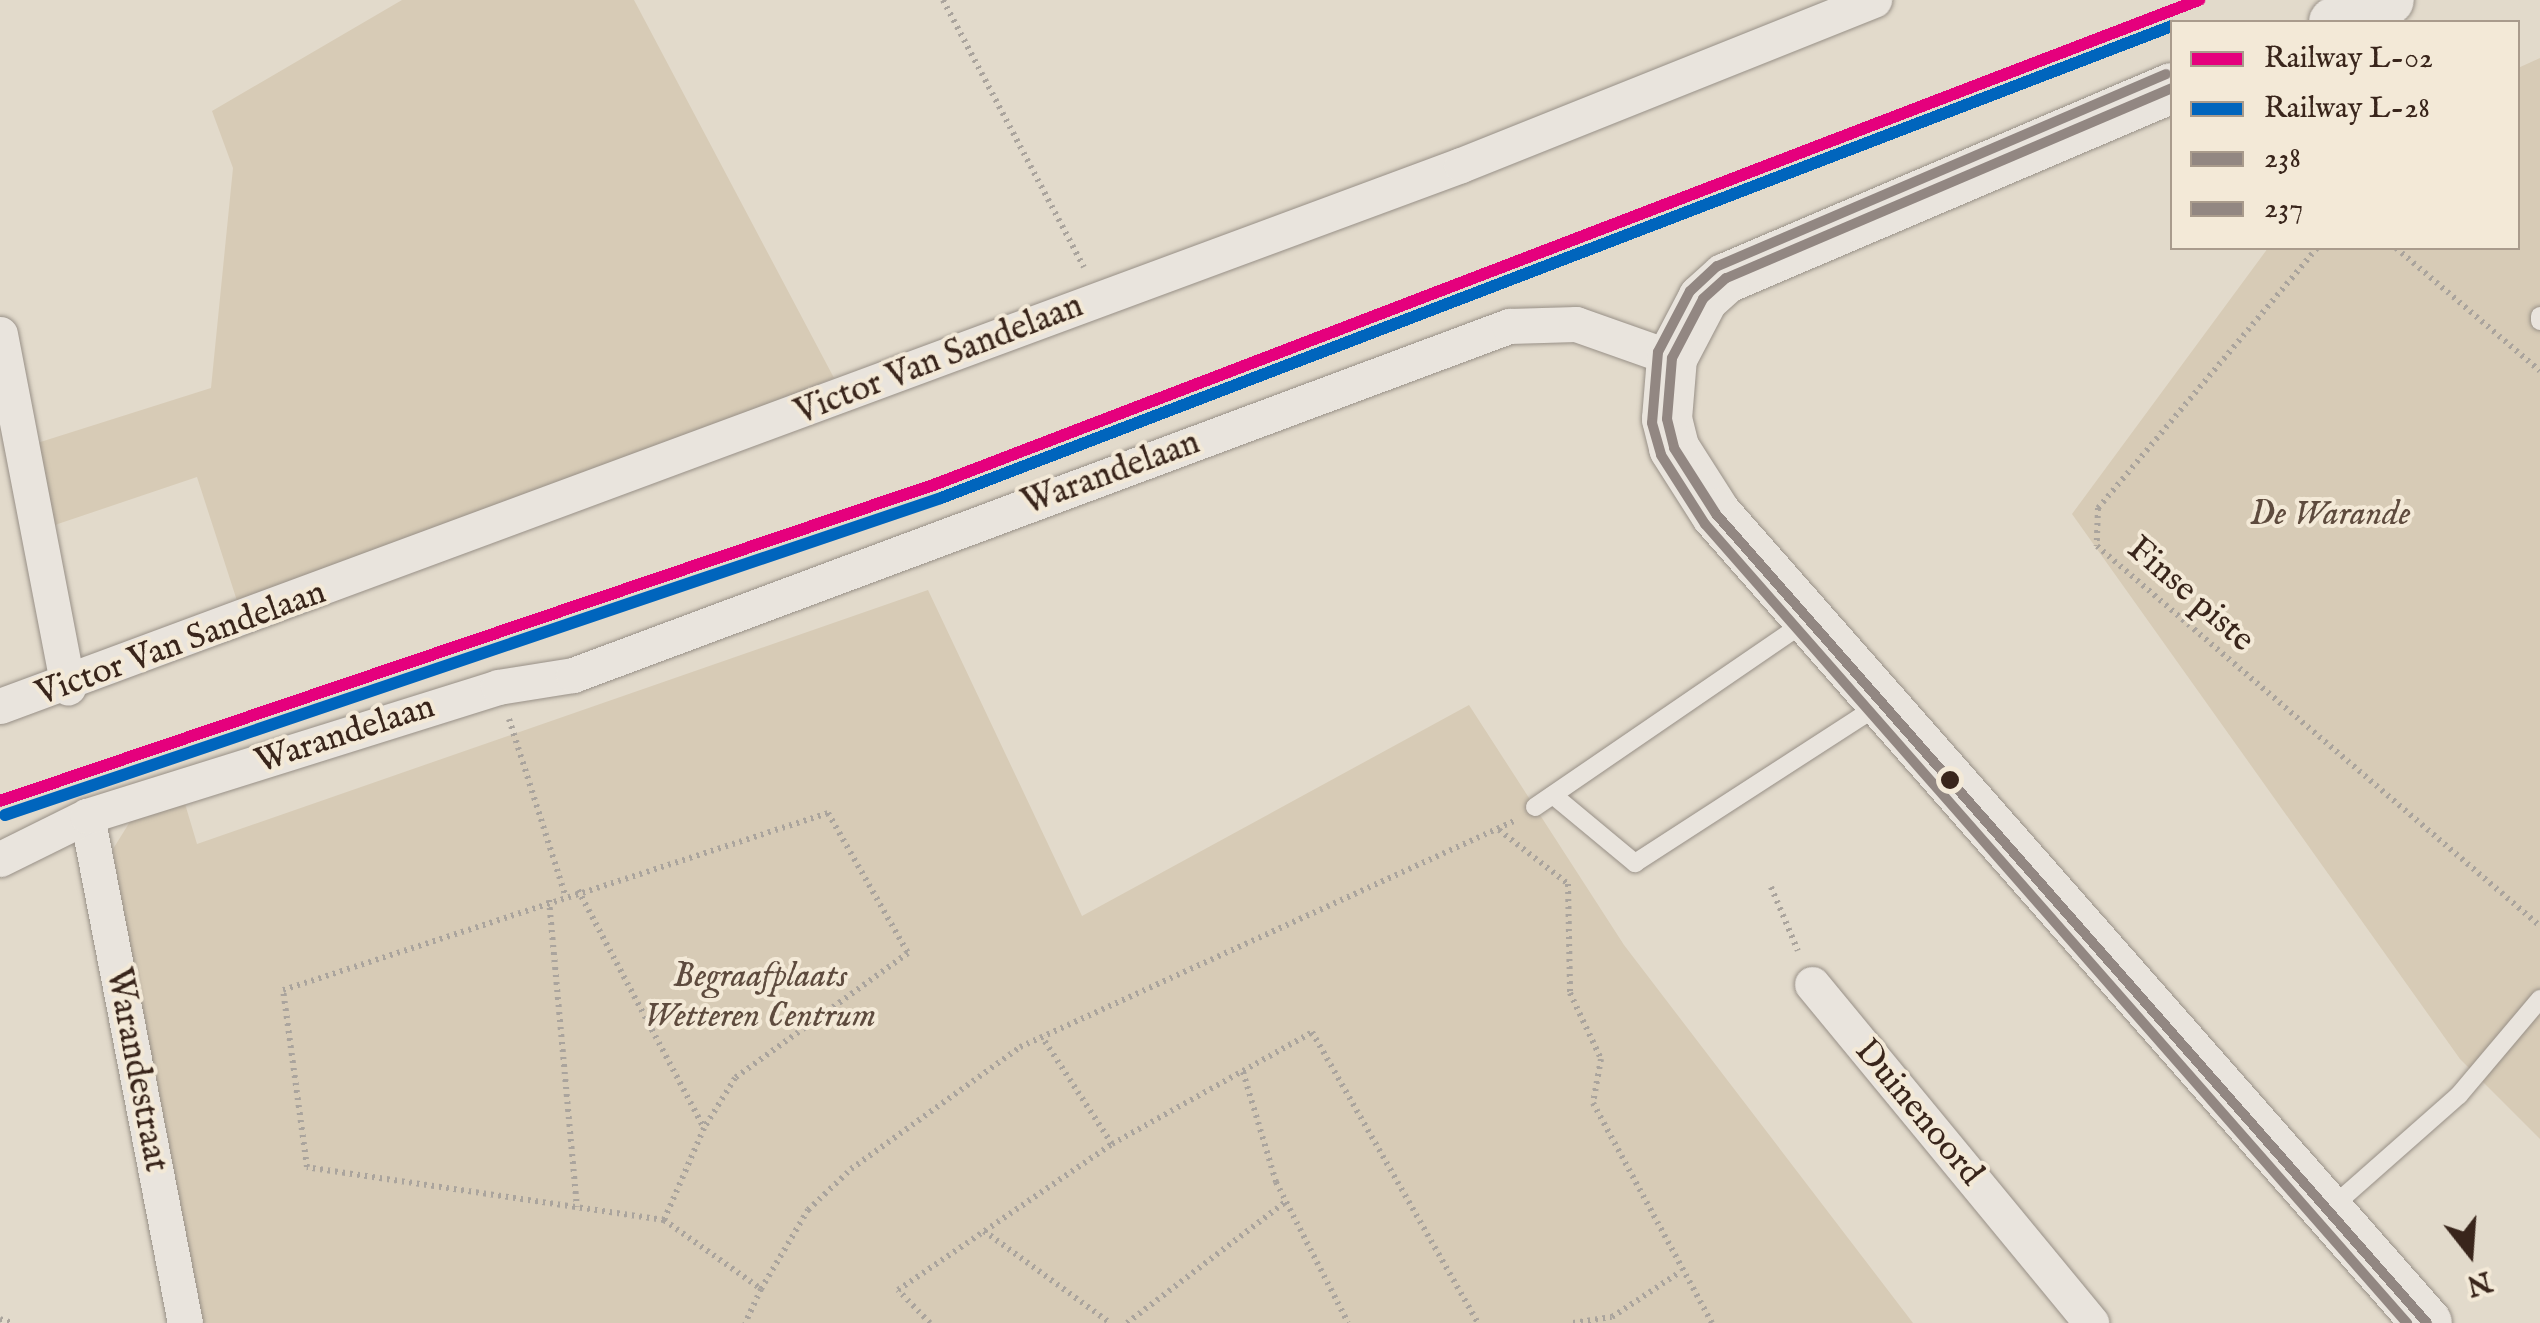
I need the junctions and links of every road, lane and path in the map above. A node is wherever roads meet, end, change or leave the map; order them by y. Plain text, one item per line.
1 (943, 0) edge
2 (1874, 0) edge
3 (2389, 0) edge
4 (2339, 20) edge
5 (2170, 89) edge
6 (2315, 250) edge
7 (2398, 250) edge
8 (1101, 299) junction
9 (0, 334) edge
10 (1672, 358) junction
11 (2540, 371) edge
12 (1810, 619) junction
13 (498, 686) junction
14 (68, 688) junction
15 (1881, 703) junction
16 (0, 706) edge
17 (1552, 795) junction
18 (1535, 807) joint
19 (87, 816) junction
20 (1499, 830) junction
21 (0, 858) edge
22 (1771, 888) dead end
23 (578, 890) junction
24 (565, 894) junction
25 (549, 900) junction
26 (2540, 926) edge
27 (1812, 984) joint
28 (2540, 999) edge
29 (1042, 1037) junction
30 (1242, 1072) junction
31 (704, 1128) junction
32 (1112, 1144) junction
33 (1285, 1202) junction
34 (577, 1207) junction
35 (2328, 1211) junction
36 (664, 1220) junction
37 (984, 1231) junction
38 (1680, 1272) junction
39 (761, 1289) junction
40 (0, 1319) edge
41 (12, 1323) edge
42 (185, 1323) edge
43 (746, 1323) edge
44 (930, 1323) edge
45 (1110, 1323) edge
46 (1127, 1323) edge
47 (1348, 1323) edge
48 (1478, 1323) edge
49 (1573, 1323) edge
50 (1712, 1323) edge
51 (2092, 1323) edge
52 (2427, 1323) edge

1 - 8 path
2 - 8 street, Victor Van Sandelaan
3 - 4 main road
5 - 10 main road
6 - 26 path, Finse piste
7 - 11 path
8 - 14 street, Victor Van Sandelaan
9 - 14 street
10 - 12 main road
10 - 13 street, Warandelaan
12 - 15 main road
12 - 17 lane
13 - 19 street, Warandelaan
13 - 24 path
14 - 16 street, Victor Van Sandelaan
15 - 17 lane
15 - 35 main road
17 - 18 lane
18 - 20 path
19 - 21 street, Warandelaan
19 - 42 street, Warandestraat
20 - 29 path
20 - 38 path
22 - 27 path
23 - 24 path
23 - 31 path
23 - 31 path
24 - 25 path
25 - 34 path
25 - 34 path
27 - 51 street, Duinenoord
28 - 35 lane
29 - 32 path
29 - 39 path
30 - 32 path
30 - 33 path
30 - 48 path
31 - 36 path
32 - 37 path
33 - 46 path
33 - 47 path
34 - 36 path
35 - 52 main road
36 - 39 path
37 - 44 path
37 - 45 path
38 - 49 path
38 - 50 path
39 - 43 path
40 - 41 path

